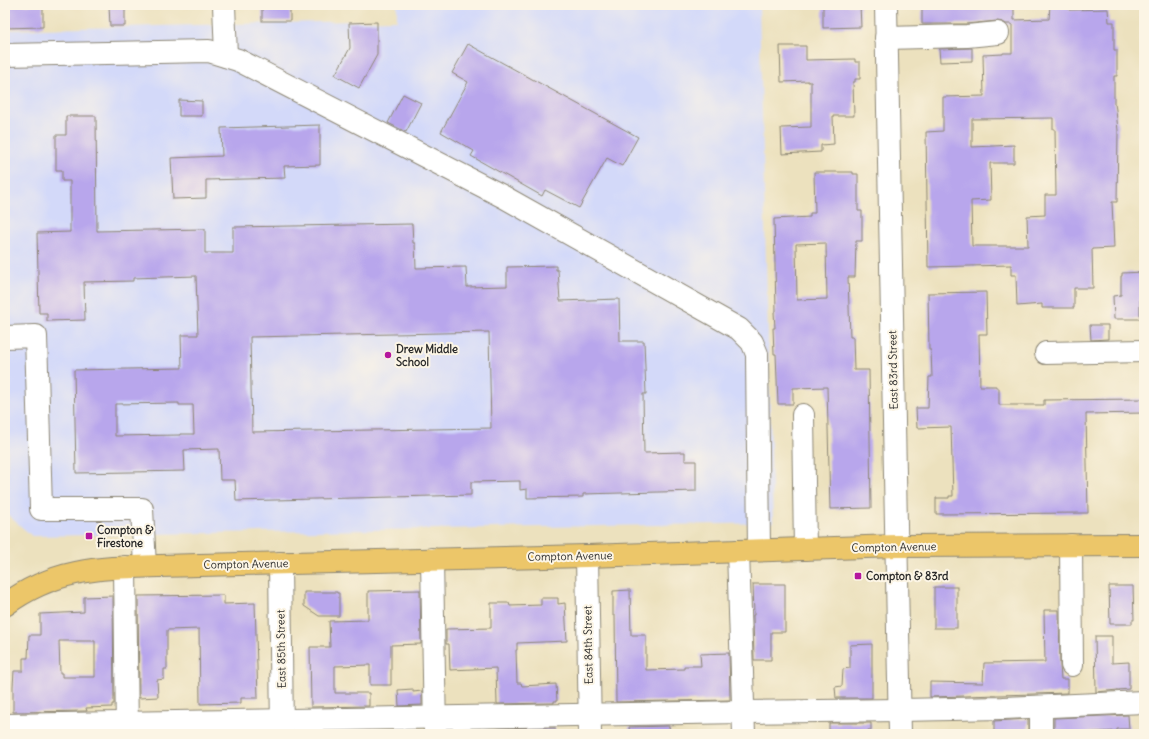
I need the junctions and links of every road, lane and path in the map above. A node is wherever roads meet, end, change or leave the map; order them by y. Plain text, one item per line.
1 (224, 5) edge
2 (886, 5) edge
3 (998, 33) dead end
4 (886, 38) junction
5 (5, 55) edge
6 (226, 56) junction
7 (5, 337) edge
8 (1144, 351) edge
9 (1046, 353) dead end
10 (803, 415) dead end
11 (1144, 544) edge
12 (1071, 545) junction
13 (896, 546) junction
14 (805, 549) junction
15 (749, 551) junction
16 (587, 556) junction
17 (432, 559) junction
18 (280, 564) junction
19 (135, 567) junction
20 (5, 605) edge
21 (1072, 665) dead end
22 (1144, 702) edge
23 (1041, 707) junction
24 (900, 710) junction
25 (743, 712) junction
26 (590, 724) edge
27 (5, 725) edge
28 (435, 725) edge
29 (282, 727) edge
30 (127, 728) edge
31 (744, 734) edge
32 (900, 734) edge
33 (1041, 734) edge

1 - 6 street
2 - 4 street, East 83rd Street
3 - 4 street
4 - 13 street, East 83rd Street
5 - 6 street
6 - 15 street
7 - 19 street
8 - 9 street
10 - 14 street
11 - 12 main road, Compton Avenue
12 - 13 main road, Compton Avenue
12 - 21 street
13 - 14 main road, Compton Avenue
13 - 24 street, East 83rd Street
14 - 15 main road, Compton Avenue
15 - 16 main road, Compton Avenue
15 - 25 street
16 - 17 main road, Compton Avenue
16 - 26 street, East 84th Street
17 - 18 main road, Compton Avenue
17 - 28 street
18 - 19 main road, Compton Avenue
18 - 29 street, East 85th Street
19 - 20 main road, Compton Avenue
19 - 30 street
22 - 23 street
23 - 24 street
23 - 33 street
24 - 25 street
24 - 32 street, East 83rd Street
25 - 26 street
25 - 31 street
26 - 28 street
27 - 30 street
28 - 29 street
29 - 30 street

